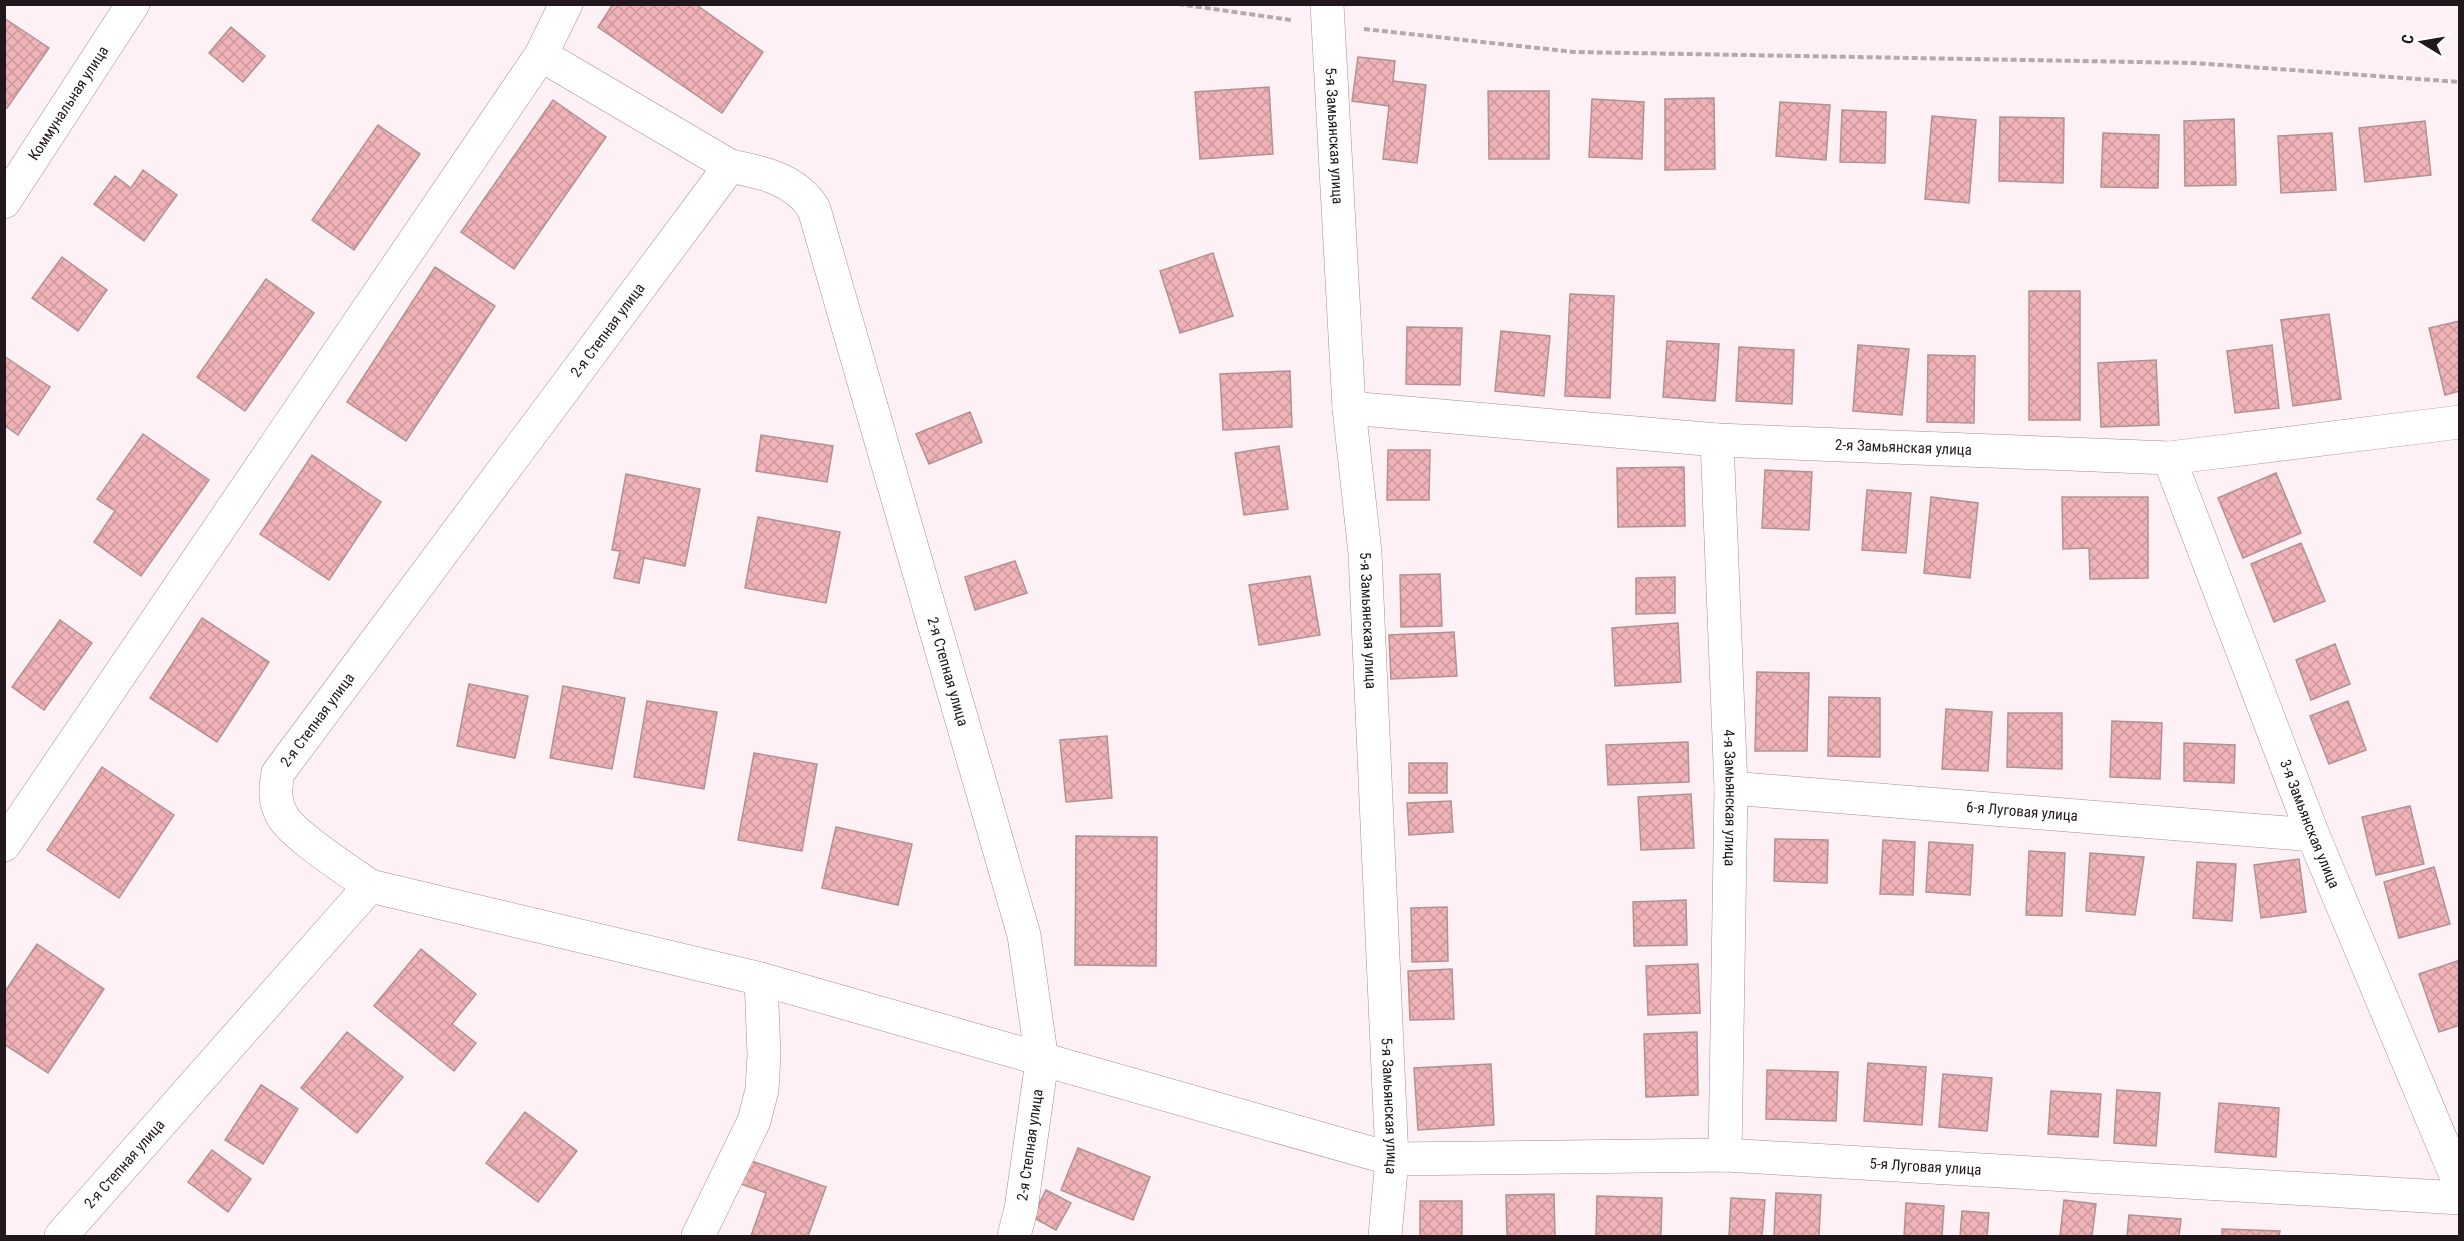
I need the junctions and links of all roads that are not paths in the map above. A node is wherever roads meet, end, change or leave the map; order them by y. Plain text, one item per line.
1 (133, 4) edge
2 (566, 4) edge
3 (1328, 15) edge
4 (542, 55) junction
5 (730, 166) junction
6 (4, 202) edge
7 (1349, 408) junction
8 (2460, 422) edge
9 (1717, 440) junction
10 (2169, 458) junction
11 (1731, 788) junction
12 (2313, 835) junction
13 (4, 845) edge
14 (370, 886) junction
15 (761, 979) junction
16 (1042, 1061) junction
17 (1725, 1155) junction
18 (1392, 1159) junction
19 (2460, 1185) edge
20 (2460, 1198) edge
21 (61, 1236) edge
22 (698, 1236) edge
23 (1014, 1236) edge
24 (1385, 1236) edge

1 - 6 street, Коммунальная улица
2 - 4 street
3 - 7 street, 5-я Замьянская улица
4 - 5 street, 2-я Степная улица
4 - 13 street
5 - 14 street, 2-я Степная улица
5 - 16 street, 2-я Степная улица
7 - 9 street, 2-я Замьянская улица
7 - 18 street, 5-я Замьянская улица
8 - 10 street, 2-я Замьянская улица
9 - 10 street, 2-я Замьянская улица
9 - 11 street, 4-я Замьянская улица
10 - 12 street, 3-я Замьянская улица
11 - 12 street, 6-я Луговая улица
11 - 17 street, 4-я Замьянская улица
12 - 19 street, 3-я Замьянская улица
14 - 15 street, 5-я Луговая улица
14 - 21 street, 2-я Степная улица
15 - 16 street, 5-я Луговая улица
15 - 22 street
16 - 18 street, 5-я Луговая улица
16 - 23 street, 2-я Степная улица
17 - 18 street, 5-я Луговая улица
17 - 20 street, 5-я Луговая улица
18 - 24 street, 5-я Замьянская улица

